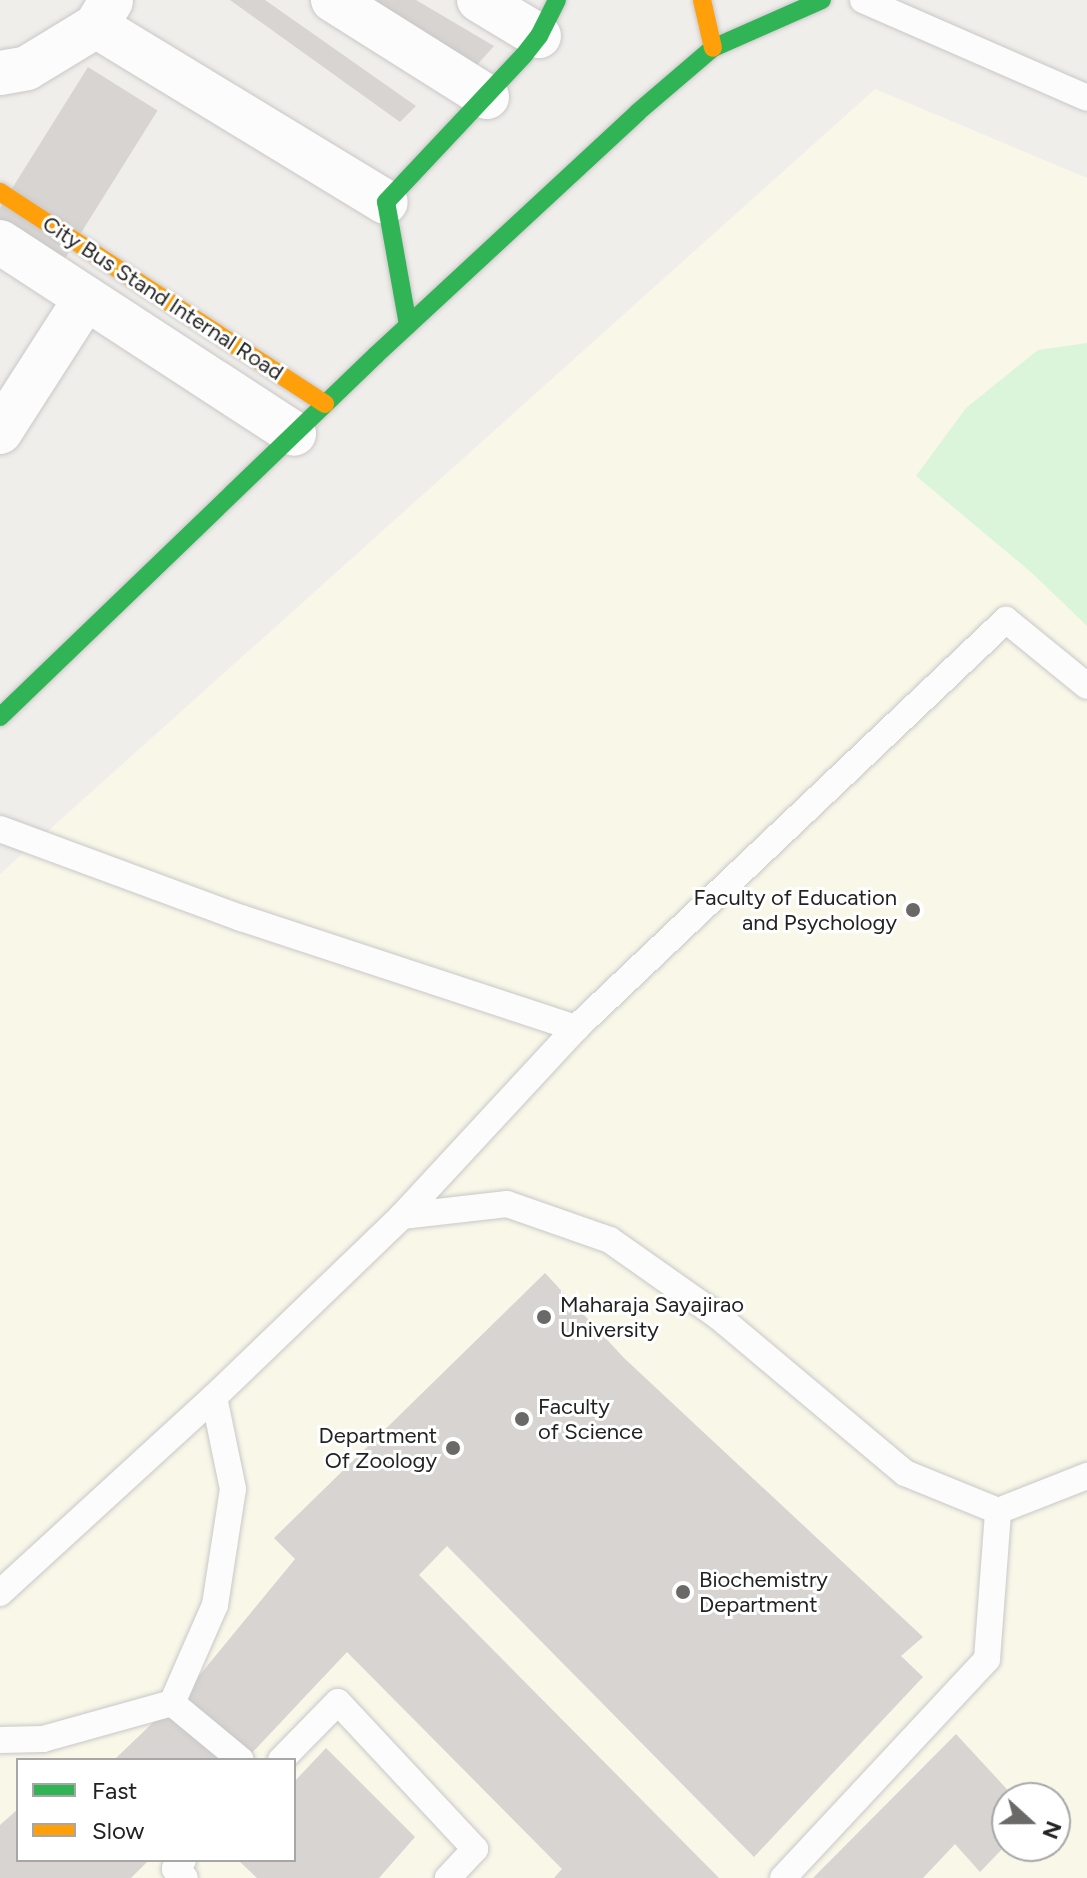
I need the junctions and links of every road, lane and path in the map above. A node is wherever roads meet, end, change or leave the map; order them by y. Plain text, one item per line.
1 (333, 0) edge
2 (479, 0) edge
3 (702, 0) edge
4 (822, 0) edge
5 (863, 0) edge
6 (104, 13) edge
7 (548, 18) edge
8 (713, 48) junction
9 (0, 73) edge
10 (487, 97) junction
11 (1087, 98) edge
12 (0, 192) edge
13 (386, 202) junction
14 (0, 242) edge
15 (86, 298) junction
16 (408, 325) junction
17 (325, 404) junction
18 (0, 432) edge
19 (294, 434) junction
20 (1087, 686) edge
21 (0, 717) edge
22 (0, 829) edge
23 (576, 1028) junction
24 (402, 1216) junction
25 (214, 1397) junction
26 (1087, 1476) edge
27 (998, 1511) junction
28 (0, 1593) edge
29 (172, 1703) junction
30 (0, 1740) edge
31 (239, 1758) edge
32 (283, 1758) edge
33 (181, 1862) edge
34 (185, 1878) edge
35 (448, 1878) edge
36 (783, 1878) edge

1 - 10 street
2 - 7 street
3 - 8 main road
4 - 8 main road
5 - 11 lane
6 - 9 street
6 - 13 street
7 - 10 main road
8 - 16 main road
10 - 13 main road
12 - 17 main road, City Bus Stand Internal Road
13 - 16 main road
14 - 15 street, City Bus Stand Internal Road
15 - 18 street
15 - 19 street, City Bus Stand Internal Road
16 - 17 main road
17 - 19 main road
19 - 21 main road
20 - 23 lane
22 - 23 lane
23 - 24 lane
24 - 25 lane
24 - 27 lane
25 - 28 lane
25 - 29 lane
26 - 27 lane
27 - 36 lane
29 - 30 lane
29 - 31 lane
32 - 35 lane
33 - 34 lane

